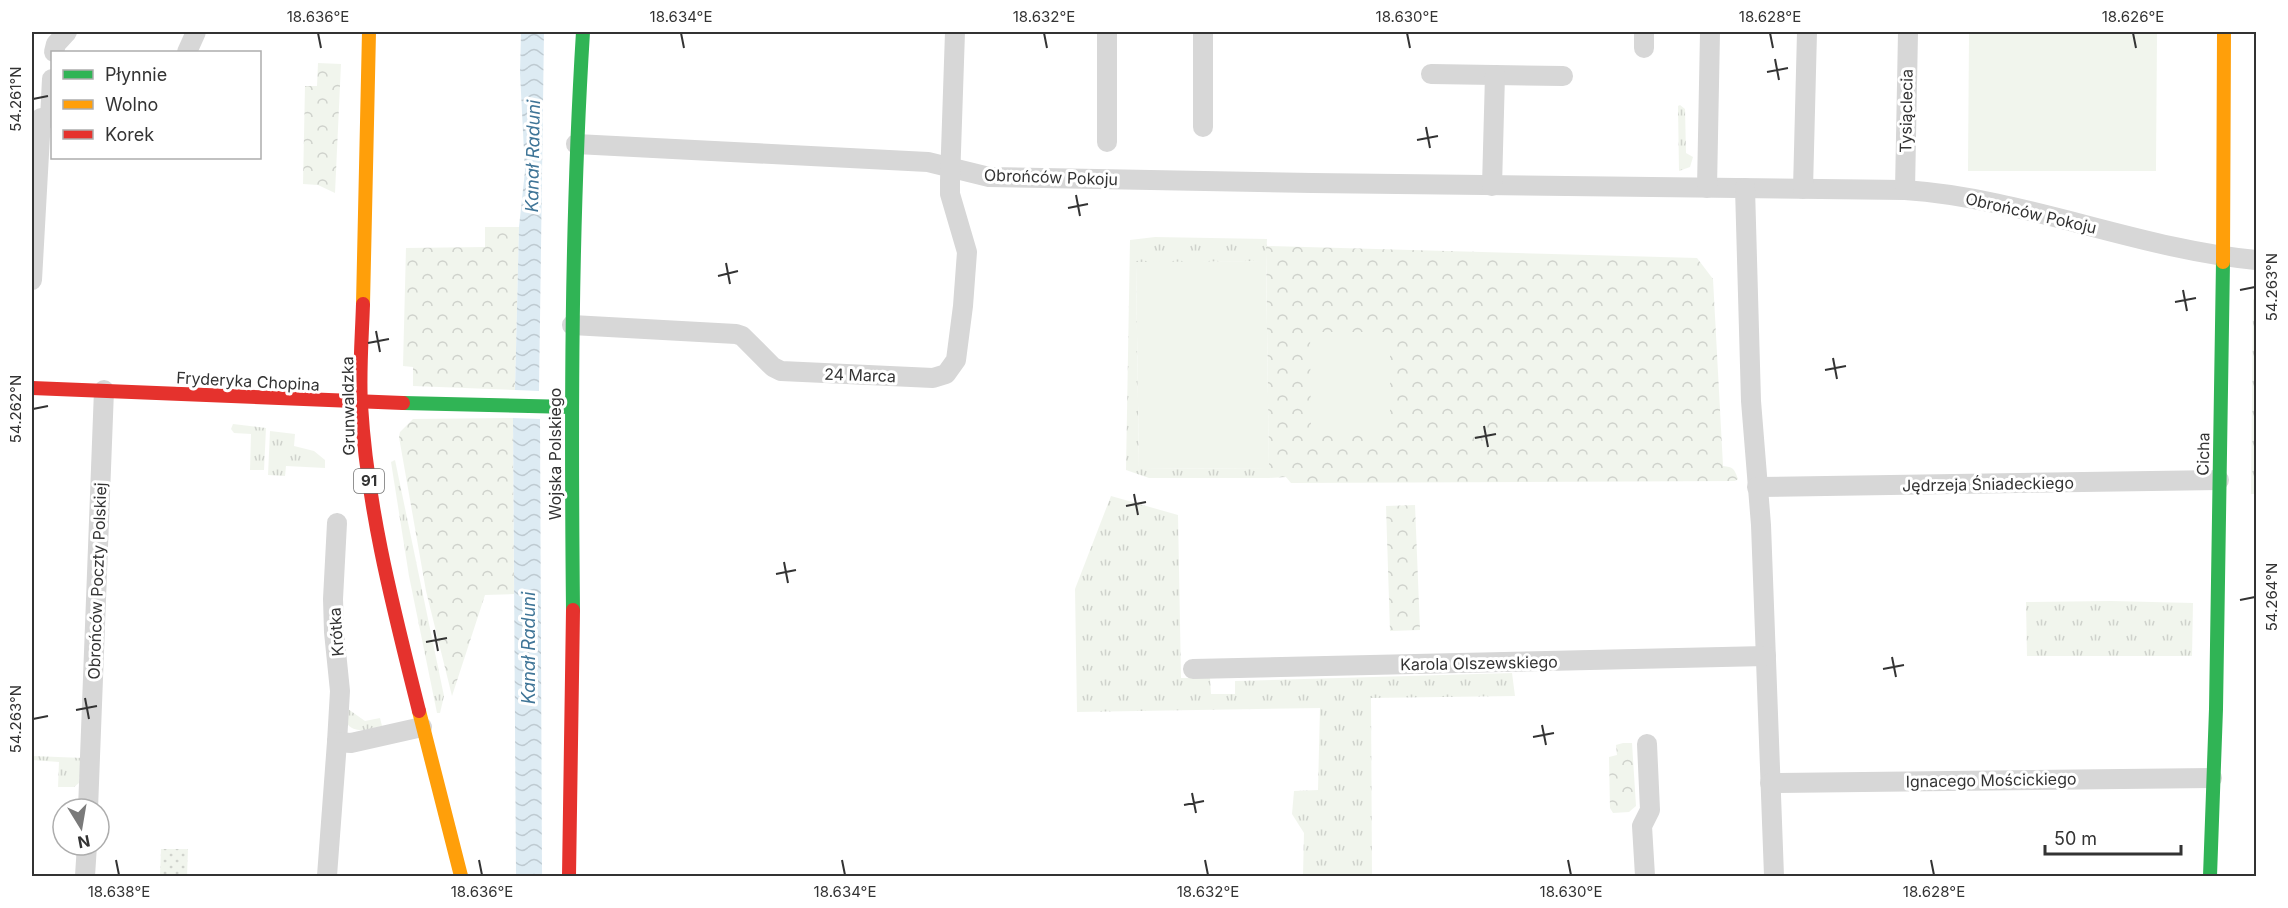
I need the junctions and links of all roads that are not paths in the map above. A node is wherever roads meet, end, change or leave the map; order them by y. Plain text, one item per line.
1 (67, 32) edge
2 (196, 32) edge
3 (369, 32) edge
4 (583, 32) edge
5 (955, 32) edge
6 (1107, 32) edge
7 (1203, 32) edge
8 (1710, 32) edge
9 (1807, 32) edge
10 (1908, 32) edge
11 (2224, 32) edge
12 (54, 51) edge
13 (188, 51) edge
14 (1431, 74) dead end
15 (1495, 75) junction
16 (1563, 76) dead end
17 (51, 84) edge
18 (44, 118) edge
19 (1203, 127) dead end
20 (1107, 142) dead end
21 (576, 144) junction
22 (950, 166) junction
23 (1492, 186) junction
24 (1707, 188) junction
25 (1745, 188) junction
26 (1803, 189) junction
27 (1905, 190) junction
28 (2222, 254) junction
29 (2256, 260) edge
30 (32, 280) edge
31 (572, 325) junction
32 (32, 387) edge
33 (104, 390) junction
34 (361, 402) junction
35 (571, 407) junction
36 (2219, 480) junction
37 (1757, 487) junction
38 (337, 523) dead end
39 (1766, 656) junction
40 (1193, 669) dead end
41 (422, 727) junction
42 (337, 742) junction
43 (1647, 744) dead end
44 (2212, 778) junction
45 (1770, 783) junction
46 (88, 797) edge
47 (86, 857) edge
48 (85, 876) edge
49 (327, 876) edge
50 (461, 876) edge
51 (569, 876) edge
52 (1645, 876) edge
53 (1773, 876) edge
54 (2210, 876) edge

1 - 12 street
2 - 13 street
3 - 34 street, Grunwaldzka / 91
4 - 21 street, Wojska Polskiego
5 - 22 street, 24 Marca
6 - 20 street
7 - 19 street
8 - 24 street
9 - 26 street
10 - 27 street, Tysiąclecia
11 - 28 street, Cicha
14 - 15 street
15 - 16 street
15 - 23 street
17 - 18 street
18 - 30 street
21 - 22 street, Obrońców Pokoju
21 - 31 street, Wojska Polskiego
22 - 23 street, Obrońców Pokoju
22 - 31 street, 24 Marca
23 - 24 street, Obrońców Pokoju
24 - 25 street, Obrońców Pokoju
25 - 26 street, Obrońców Pokoju
25 - 37 street
26 - 27 street, Obrońców Pokoju
27 - 28 street, Obrońców Pokoju
28 - 29 street, Obrońców Pokoju
28 - 36 street, Cicha
31 - 35 street, Wojska Polskiego
32 - 33 street, Fryderyka Chopina
33 - 34 street, Fryderyka Chopina
33 - 46 street, Obrońców Poczty Polskiej
34 - 35 street, Fryderyka Chopina
34 - 41 street, Grunwaldzka / 91
35 - 51 street, Wojska Polskiego
36 - 37 street, Jędrzeja Śniadeckiego
36 - 44 street, Cicha
37 - 39 street
38 - 42 street, Krótka
39 - 40 street, Karola Olszewskiego
39 - 45 street
41 - 42 street
41 - 50 street, Grunwaldzka / 91
42 - 49 street, Krótka
43 - 52 street
44 - 45 street, Ignacego Mościckiego
44 - 54 street, Cicha
45 - 53 street
47 - 48 street

